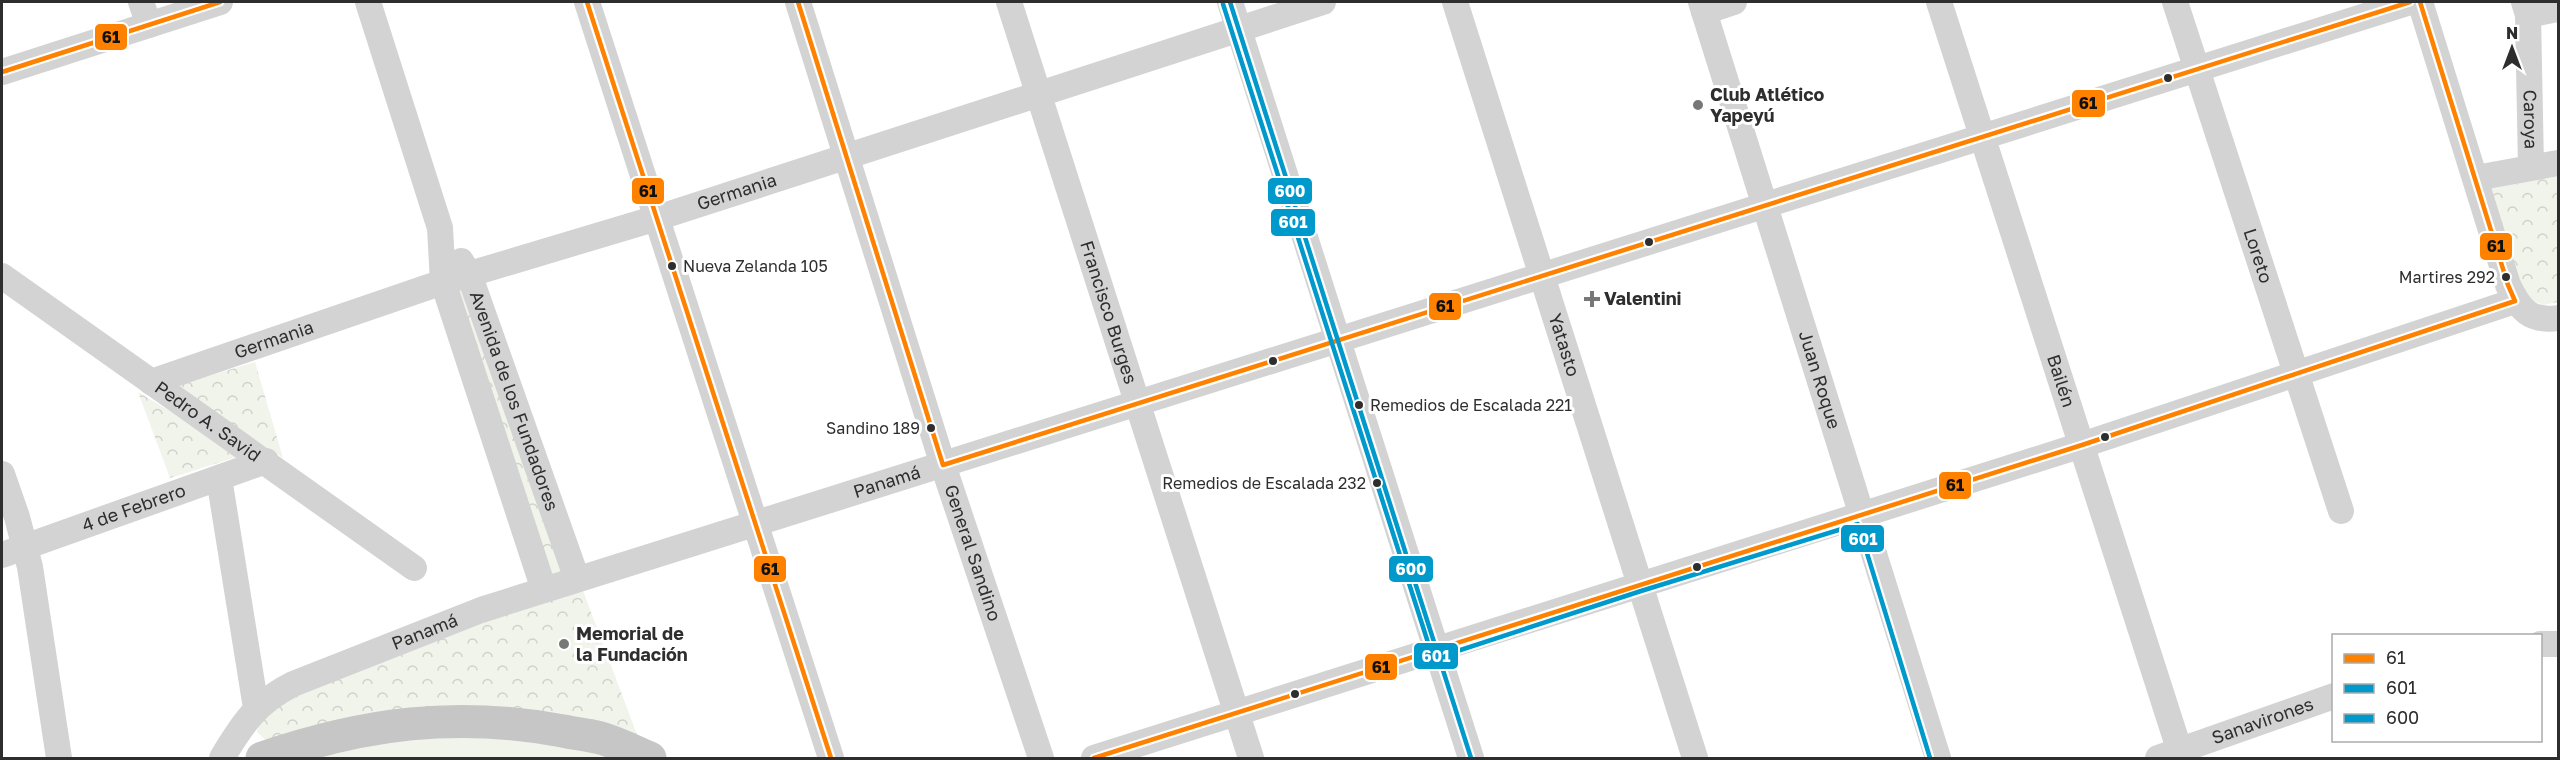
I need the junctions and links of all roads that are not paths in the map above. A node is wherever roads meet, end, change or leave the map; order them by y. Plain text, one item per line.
1 (220, 2) edge
2 (368, 2) edge
3 (587, 2) edge
4 (798, 2) edge
5 (1008, 2) edge
6 (1230, 2) edge
7 (1323, 2) edge
8 (1455, 2) edge
9 (1734, 2) edge
10 (1939, 2) edge
11 (2175, 2) edge
12 (2410, 2) edge
13 (2420, 2) edge
14 (1702, 7) edge
15 (2526, 8) edge
16 (2559, 9) edge
17 (145, 13) edge
18 (1239, 29) junction
19 (2197, 69) junction
20 (2, 72) edge
21 (1038, 94) junction
22 (1983, 137) junction
23 (847, 156) junction
24 (2559, 163) edge
25 (2531, 167) junction
26 (2476, 178) junction
27 (1764, 206) junction
28 (657, 218) junction
29 (440, 228) junction
30 (469, 274) junction
31 (2, 276) edge
32 (1542, 277) junction
33 (443, 282) junction
34 (2515, 301) junction
35 (2558, 325) edge
36 (1339, 340) junction
37 (2296, 373) junction
38 (151, 382) junction
39 (1137, 404) junction
40 (2082, 446) junction
41 (266, 461) junction
42 (944, 465) junction
43 (2, 474) edge
44 (219, 478) junction
45 (2341, 511) dead end
46 (1863, 515) junction
47 (756, 524) junction
48 (13, 551) edge
49 (414, 568) dead end
50 (577, 579) junction
51 (1639, 584) junction
52 (544, 590) junction
53 (2542, 644) edge
54 (2559, 644) edge
55 (1437, 650) junction
56 (2332, 697) edge
57 (256, 708) junction
58 (1236, 713) junction
59 (2173, 756) edge
60 (59, 759) edge
61 (222, 759) edge
62 (262, 759) edge
63 (650, 759) edge
64 (831, 759) edge
65 (1041, 759) edge
66 (1094, 759) edge
67 (1251, 759) edge
68 (1471, 759) edge
69 (1695, 759) edge
70 (1938, 759) edge

1 - 17 street
2 - 29 street, Avenida de los Fundadores
3 - 28 street
4 - 23 street, General Sandino
5 - 21 street, Francisco Burges
6 - 18 street
7 - 18 street, Germania
8 - 32 street, Yatasto
9 - 14 street
10 - 22 street, Bailén
11 - 19 street, Loreto
12 - 19 street, Panamá
13 - 26 street
14 - 27 street, Juan Roque
15 - 16 street
15 - 25 street, Caroya
17 - 20 street
18 - 21 street, Germania
18 - 36 street
19 - 22 street, Panamá
19 - 37 street, Loreto
21 - 23 street, Germania
21 - 39 street, Francisco Burges
22 - 27 street, Panamá
22 - 40 street, Bailén
23 - 28 street, Germania
23 - 42 street, General Sandino
24 - 25 street
25 - 26 street
26 - 34 street
27 - 32 street, Panamá
27 - 46 street, Juan Roque
28 - 30 street, Germania
28 - 47 street
29 - 30 street, Avenida de los Fundadores
29 - 33 street, Avenida de los Fundadores
30 - 33 street, Germania
30 - 50 street, Avenida de los Fundadores
31 - 38 street, Pedro A. Savid
32 - 36 street, Panamá
32 - 51 street, Yatasto
33 - 38 street, Germania
33 - 52 street, Avenida de los Fundadores
34 - 35 street
34 - 37 street
36 - 39 street, Panamá
36 - 55 street
37 - 40 street
37 - 45 street, Loreto
38 - 41 street, Pedro A. Savid
39 - 42 street, Panamá
39 - 58 street, Francisco Burges
40 - 46 street
40 - 59 street, Bailén
41 - 44 street, 4 de Febrero
41 - 49 street, Pedro A. Savid
42 - 47 street, Panamá
42 - 65 street, General Sandino
43 - 48 street
44 - 48 street, 4 de Febrero
44 - 57 street
46 - 51 street
46 - 70 street, Juan Roque
47 - 50 street, Panamá
47 - 64 street
48 - 60 street
50 - 52 street, Panamá
51 - 55 street
51 - 69 street, Yatasto
52 - 57 street, Panamá
53 - 54 street
55 - 58 street
55 - 68 street
56 - 59 street, Sanavirones
57 - 61 street, Panamá
58 - 66 street
58 - 67 street, Francisco Burges
62 - 63 main road

